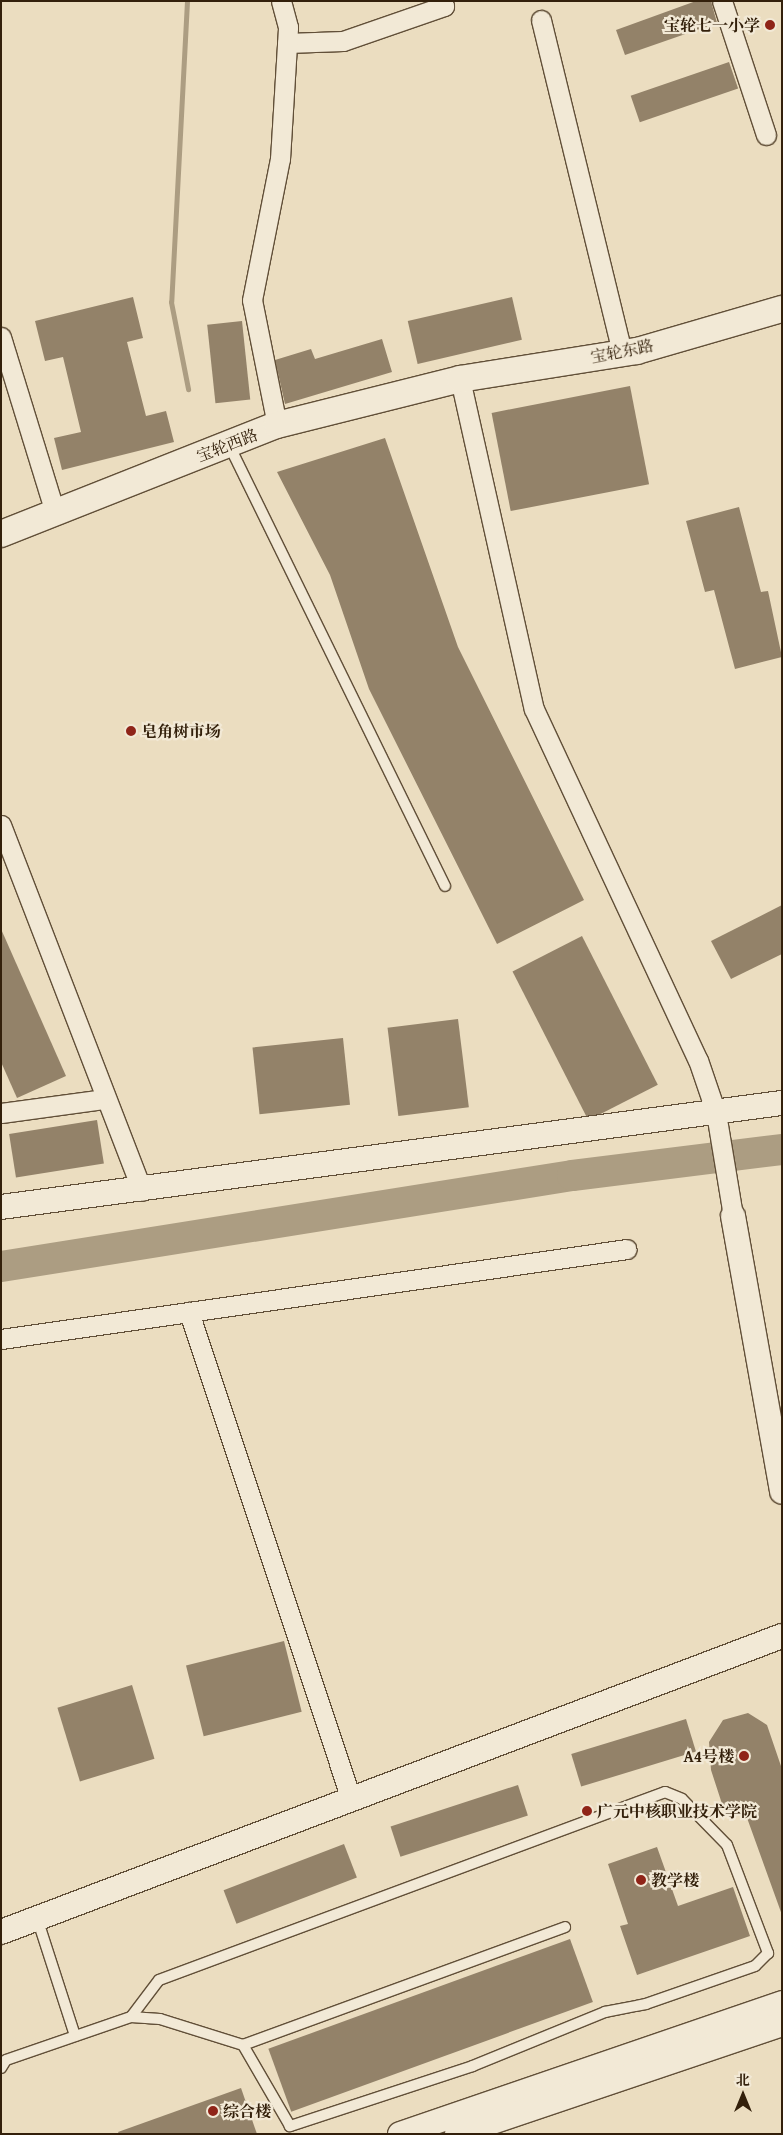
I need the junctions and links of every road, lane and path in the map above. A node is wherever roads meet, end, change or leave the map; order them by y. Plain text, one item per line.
1 (281, 1) edge
2 (442, 1) edge
3 (722, 1) edge
4 (541, 20) dead end
5 (287, 43) junction
6 (766, 135) dead end
7 (782, 309) edge
8 (1, 337) edge
9 (622, 353) junction
10 (460, 379) junction
11 (277, 425) junction
12 (229, 444) junction
13 (55, 512) junction
14 (1, 534) edge
15 (1, 825) edge
16 (445, 886) dead end
17 (105, 1099) junction
18 (782, 1104) edge
19 (1, 1113) edge
20 (718, 1123) junction
21 (142, 1191) junction
22 (1, 1207) edge
23 (733, 1216) joint
24 (627, 1249) dead end
25 (189, 1312) junction
26 (1, 1339) edge
27 (782, 1492) edge
28 (782, 1636) edge
29 (351, 1800) junction
30 (37, 1918) junction
31 (565, 1927) dead end
32 (1, 1932) edge
33 (782, 2003) edge
34 (131, 2016) junction
35 (782, 2024) edge
36 (75, 2036) junction
37 (243, 2045) junction
38 (1, 2068) edge
39 (400, 2134) edge
40 (457, 2134) edge

1 - 5 street
2 - 5 street
3 - 6 street
4 - 9 street
5 - 11 street
7 - 9 main road, 宝轮东路
8 - 13 street
9 - 10 main road, 宝轮东路
10 - 11 main road, 宝轮西路
10 - 20 street
11 - 12 main road, 宝轮西路
12 - 13 main road, 宝轮西路
12 - 16 lane
13 - 14 main road, 宝轮西路
15 - 17 street
17 - 19 street
17 - 21 street
18 - 20 street
20 - 21 street
20 - 23 street
21 - 22 street
23 - 27 street
24 - 25 street
25 - 26 street
25 - 29 street
28 - 29 street
29 - 30 street
30 - 32 street
30 - 36 lane
31 - 37 lane
33 - 39 street
34 - 36 lane
34 - 37 lane
34 - 37 lane
35 - 40 street
36 - 38 lane

